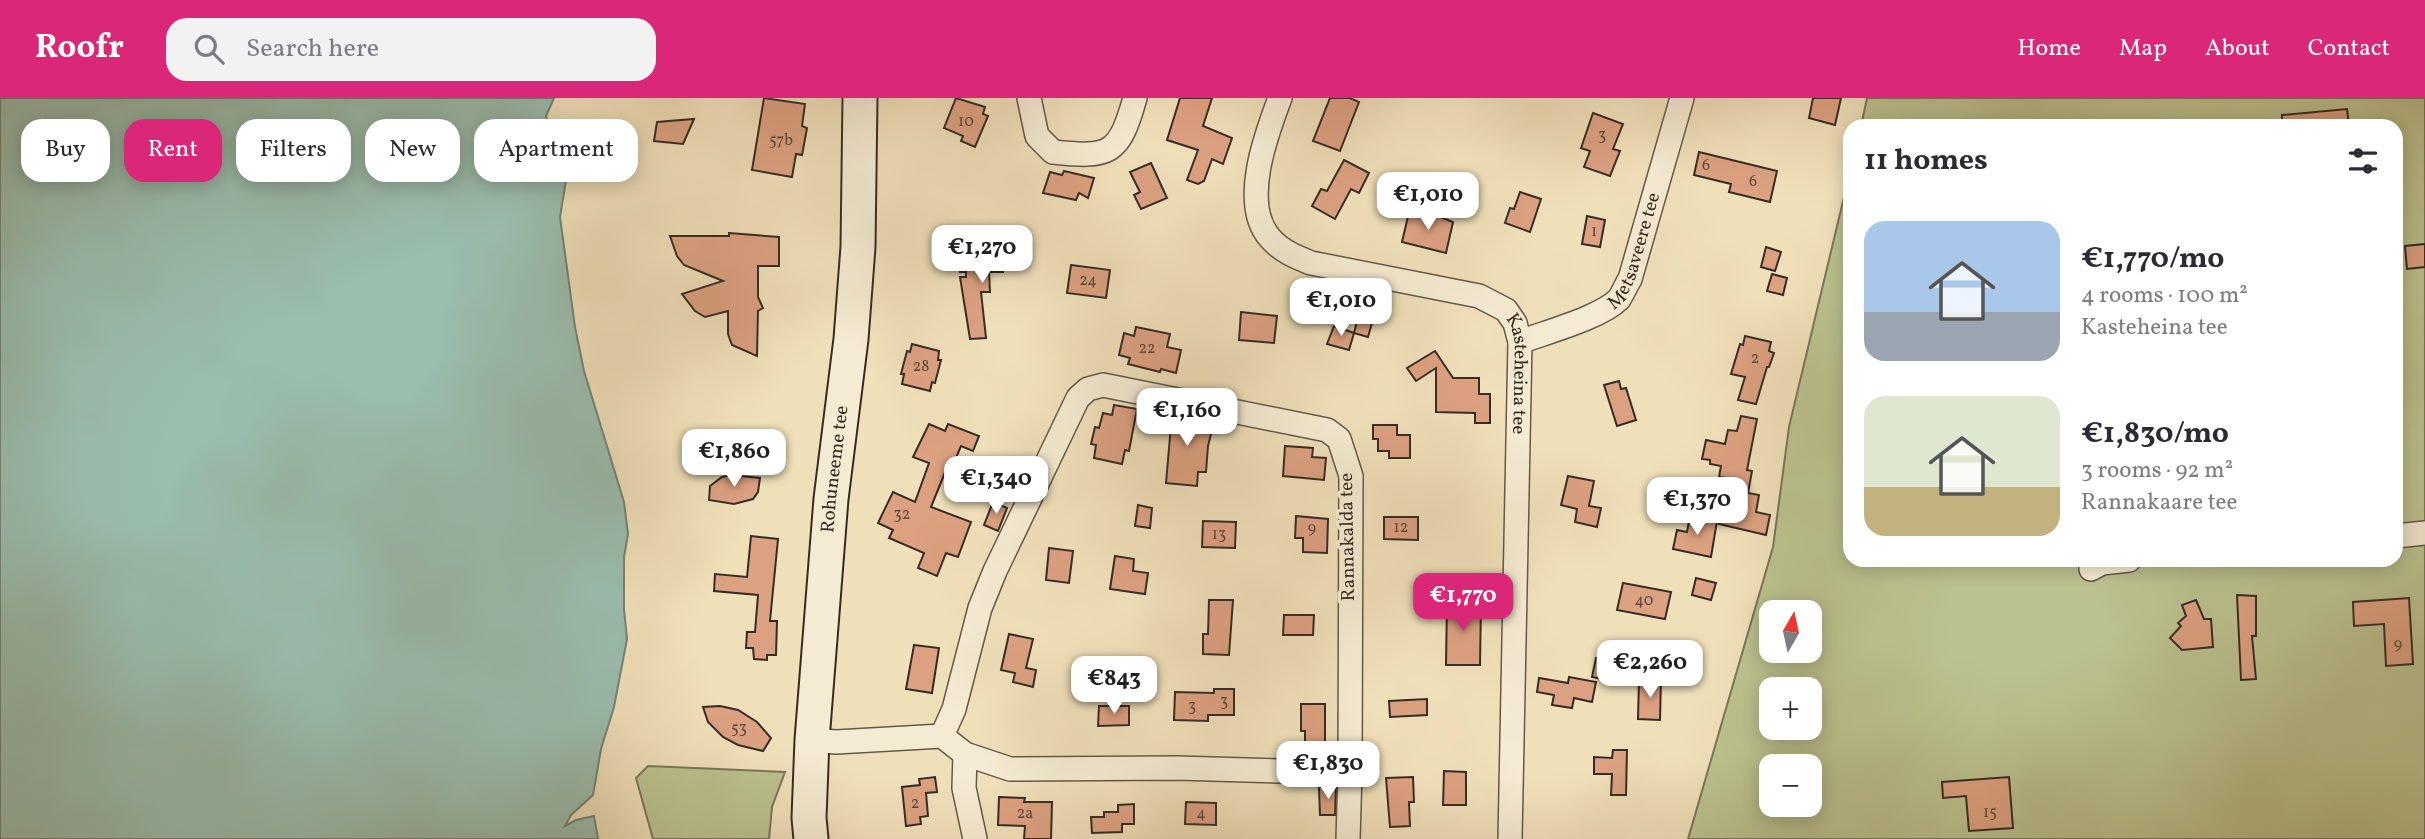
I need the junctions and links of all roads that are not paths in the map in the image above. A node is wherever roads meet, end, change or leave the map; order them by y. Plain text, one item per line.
1 (860, 98) edge
2 (1029, 98) edge
3 (1135, 98) edge
4 (1280, 98) edge
5 (1682, 98) edge
6 (1520, 342) junction
7 (2425, 533) edge
8 (2403, 535) edge
9 (2095, 567) edge
10 (2091, 569) dead end
11 (942, 736) junction
12 (812, 740) junction
13 (965, 754) junction
14 (1350, 773) junction
15 (811, 839) edge
16 (975, 839) edge
17 (1349, 839) edge
18 (1510, 839) edge

1 - 12 street, Rohuneeme tee
2 - 3 street
4 - 6 street, Kasteheina tee
5 - 6 street, Metsaveere tee
6 - 18 street, Kasteheina tee
7 - 8 street
9 - 10 street
11 - 12 street
11 - 13 street
11 - 14 street, Rannakalda tee
12 - 15 street, Rohuneeme tee
13 - 14 street
13 - 16 street
14 - 17 street, Rannakalda tee

